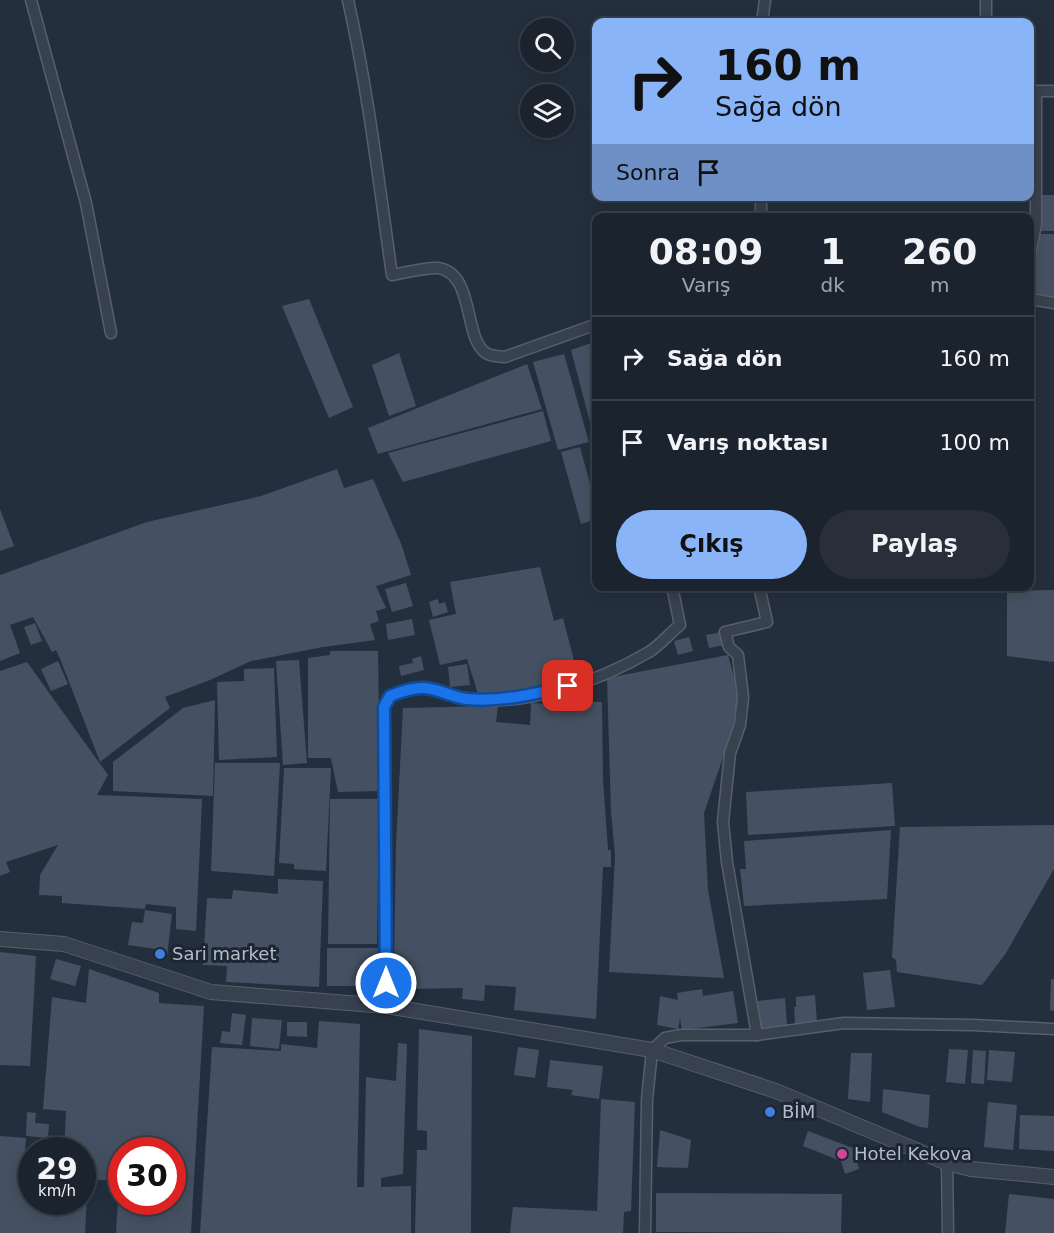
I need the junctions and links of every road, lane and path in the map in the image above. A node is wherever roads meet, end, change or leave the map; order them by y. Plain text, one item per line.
1 (31, 0) edge
2 (348, 0) edge
3 (765, 0) edge
4 (986, 0) edge
5 (763, 18) edge
6 (986, 18) edge
7 (1034, 91) edge
8 (1054, 91) edge
9 (1034, 135) edge
10 (1034, 234) edge
11 (1034, 300) edge
12 (1054, 303) edge
13 (592, 326) edge
14 (111, 333) dead end
15 (673, 591) edge
16 (760, 591) edge
17 (0, 939) edge
18 (386, 1006) junction
19 (1054, 1029) edge
20 (757, 1035) junction
21 (652, 1050) junction
22 (947, 1163) junction
23 (1054, 1177) edge
24 (645, 1233) edge
25 (948, 1233) edge

1 - 14 street
2 - 13 street
3 - 5 street
4 - 6 street
7 - 8 street
9 - 10 street
11 - 12 street
15 - 18 street
16 - 20 street
17 - 18 street
18 - 21 street
19 - 20 street
20 - 21 street
21 - 22 street
21 - 24 street
22 - 23 street
22 - 25 street

